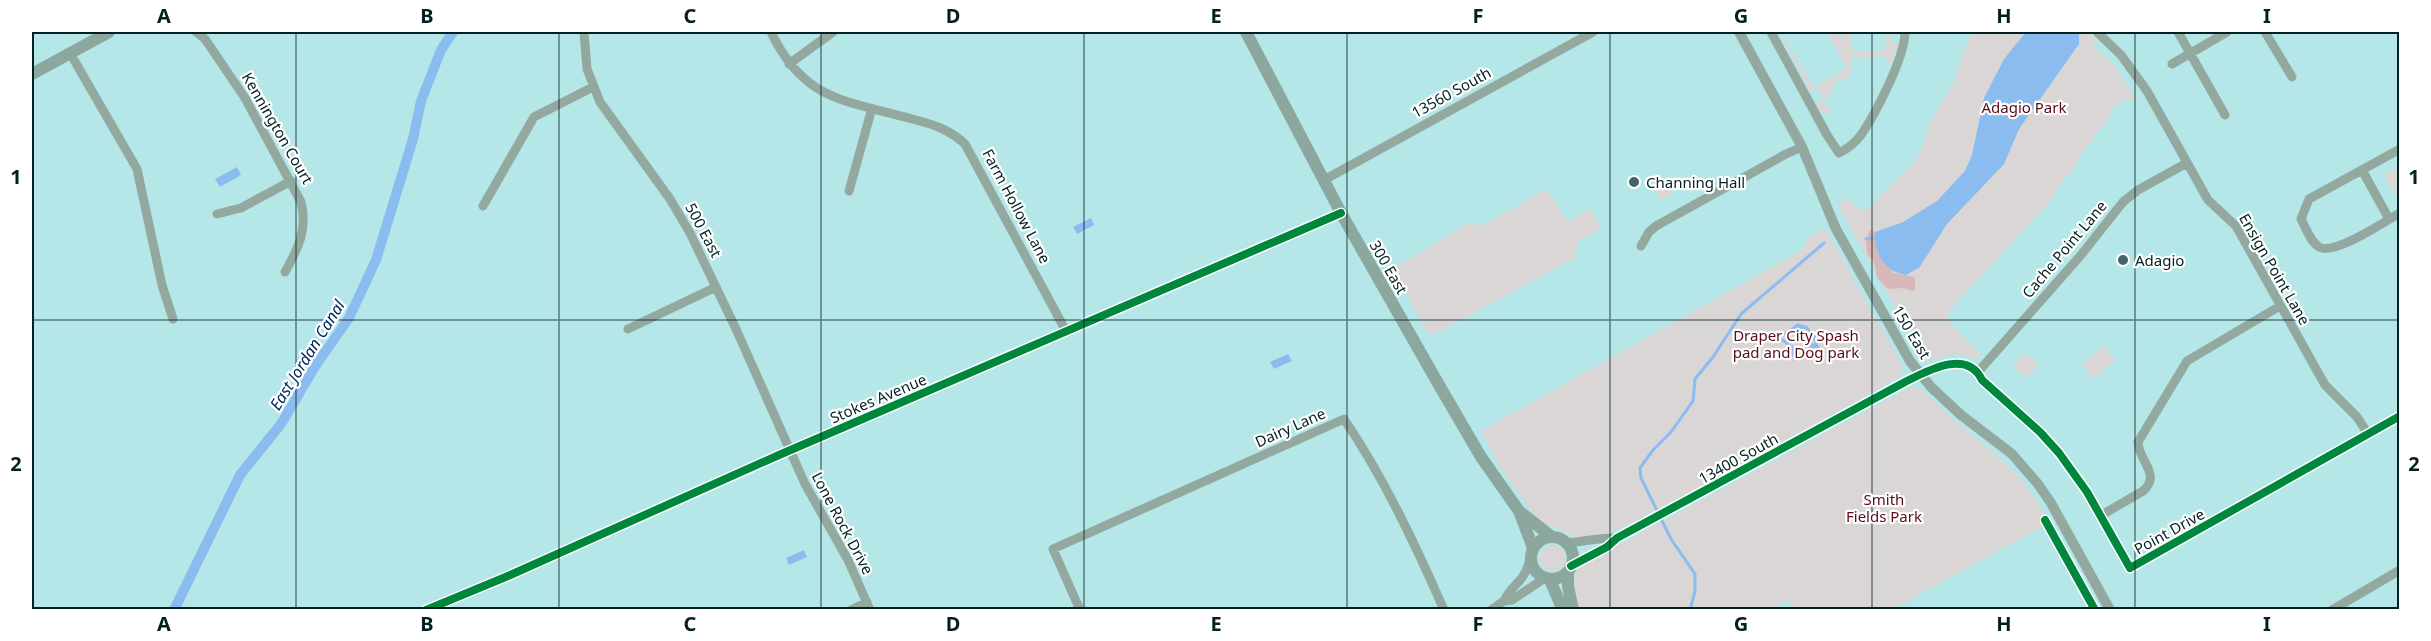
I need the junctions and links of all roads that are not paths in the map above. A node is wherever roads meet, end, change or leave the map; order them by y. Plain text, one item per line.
1 (109, 32) edge
2 (196, 32) edge
3 (585, 32) edge
4 (771, 32) edge
5 (833, 32) edge
6 (1246, 32) edge
7 (1739, 32) edge
8 (1771, 32) edge
9 (1905, 32) edge
10 (2097, 32) edge
11 (2178, 32) edge
12 (2227, 32) edge
13 (2265, 32) edge
14 (1586, 33) edge
15 (205, 35) edge
16 (70, 53) junction
17 (2190, 53) junction
18 (789, 63) junction
19 (2172, 64) dead end
20 (32, 74) edge
21 (2292, 77) dead end
22 (593, 87) junction
23 (872, 108) junction
24 (2225, 115) dead end
25 (1802, 147) junction
26 (2400, 149) edge
27 (2187, 163) junction
28 (2362, 170) junction
29 (1324, 180) junction
30 (291, 181) junction
31 (849, 191) dead end
32 (483, 206) dead end
33 (1341, 213) junction
34 (2400, 213) edge
35 (217, 214) dead end
36 (2389, 219) junction
37 (1641, 246) dead end
38 (285, 272) dead end
39 (716, 287) junction
40 (2280, 306) junction
41 (173, 319) dead end
42 (628, 329) dead end
43 (1066, 332) junction
44 (1978, 372) junction
45 (1919, 374) junction
46 (2400, 416) edge
47 (2368, 434) junction
48 (790, 451) junction
49 (1519, 511) junction
50 (2100, 516) junction
51 (1552, 537) junction
52 (1617, 538) junction
53 (1566, 543) junction
54 (1532, 554) junction
55 (1569, 569) junction
56 (2400, 570) edge
57 (1547, 579) junction
58 (1504, 601) junction
59 (869, 606) edge
60 (426, 609) edge
61 (851, 609) edge
62 (1080, 609) edge
63 (1443, 609) edge
64 (1491, 609) edge
65 (1563, 609) edge
66 (1573, 609) edge
67 (2110, 609) edge
68 (2332, 609) edge

1 - 16 main road
2 - 15 street, Kennington Court
3 - 22 street, 500 East
4 - 18 street, Farm Hollow Lane
5 - 18 street
6 - 29 main road, 300 East
7 - 25 street, 150 East
8 - 9 street
10 - 27 street, Ensign Point Lane
11 - 17 street
12 - 17 street
13 - 21 street
14 - 29 street, 13560 South
15 - 30 street, Kennington Court
16 - 20 main road
16 - 41 street
17 - 19 street
17 - 24 street
18 - 23 street, Farm Hollow Lane
22 - 32 street
22 - 39 street, 500 East
23 - 31 street
23 - 43 street, Farm Hollow Lane
25 - 37 street
25 - 45 street, 150 East
26 - 28 street
27 - 40 street, Ensign Point Lane
27 - 44 street, Cache Point Lane
28 - 36 street
28 - 36 street
29 - 33 main road, 300 East
30 - 35 street
30 - 38 street, Kennington Court
33 - 43 street, Stokes Avenue
33 - 49 main road, 300 East
34 - 36 street
39 - 42 street
39 - 48 street, 500 East
40 - 47 street, Ensign Point Lane
40 - 50 street
43 - 48 street, Stokes Avenue
44 - 45 street
44 - 50 street, Point Drive
45 - 52 street, 13400 South
45 - 67 street, 150 East
46 - 47 street, Point Drive
47 - 50 street, Point Drive
48 - 59 street, Lone Rock Drive
48 - 60 street, Stokes Avenue
49 - 51 main road, 300 East
49 - 54 main road, 300 East
51 - 53 main road
51 - 54 main road
52 - 53 street, 13400 South
52 - 55 street, 13400 South
53 - 55 main road
54 - 57 main road
54 - 58 street
55 - 57 main road
55 - 66 main road
56 - 68 street
57 - 58 street
57 - 65 main road
58 - 64 street
59 - 61 street
62 - 63 street, Dairy Lane

